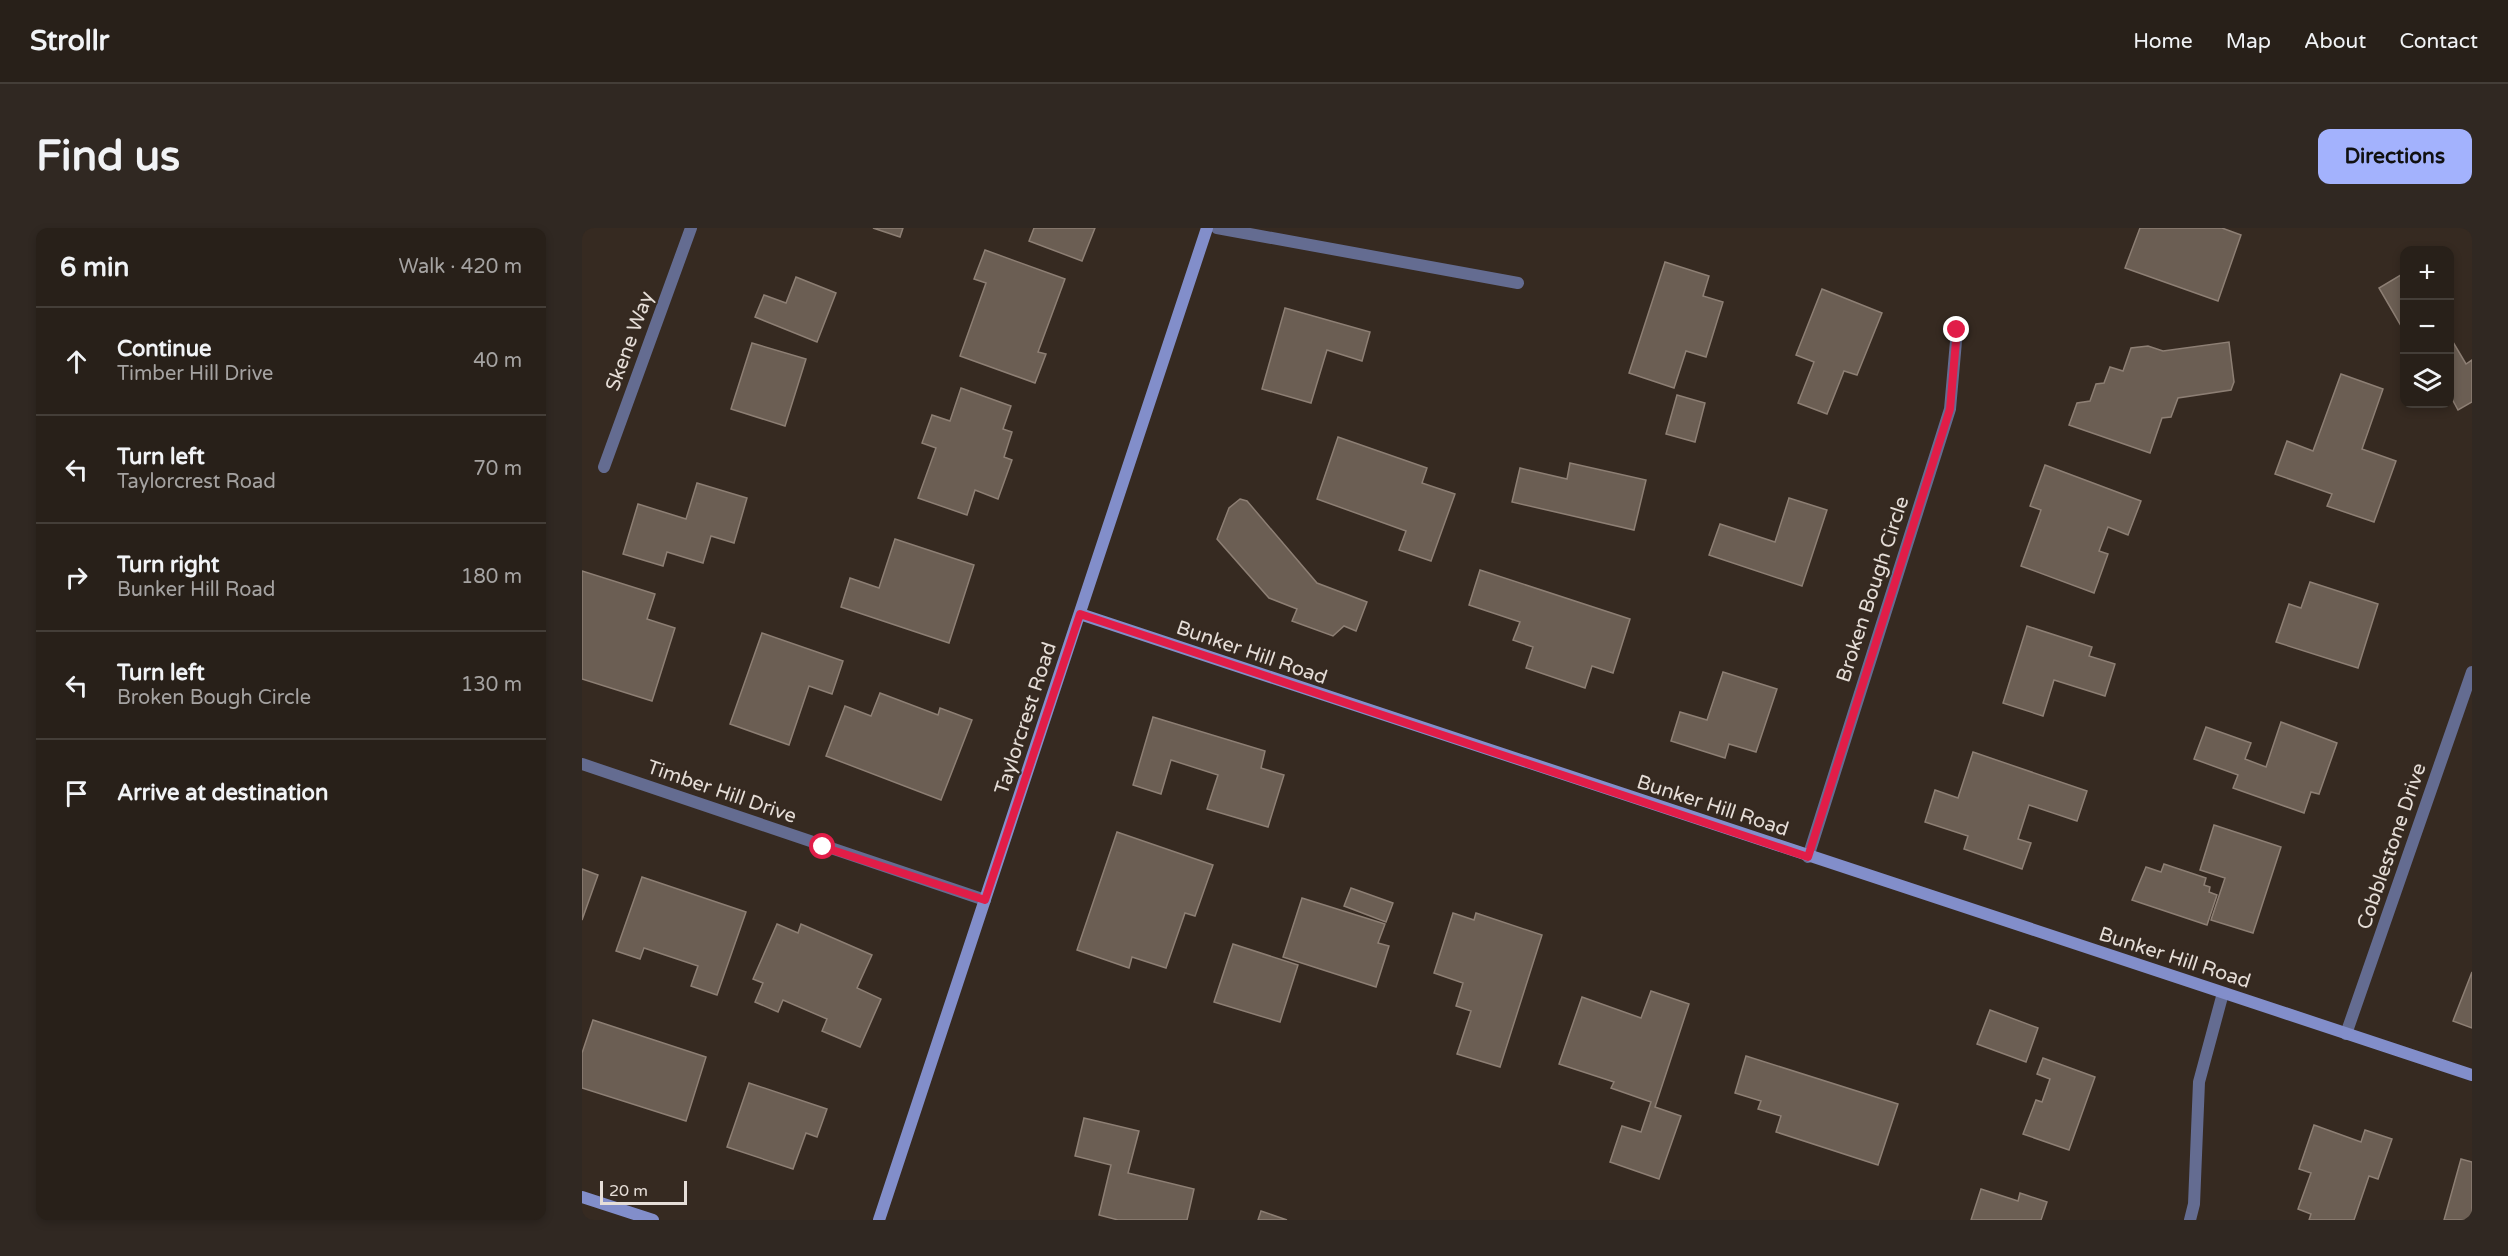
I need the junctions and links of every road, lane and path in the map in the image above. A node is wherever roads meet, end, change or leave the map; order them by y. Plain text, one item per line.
1 (691, 228) edge
2 (1207, 228) edge
3 (1217, 228) edge
4 (1518, 283) dead end
5 (1957, 330) dead end
6 (604, 467) dead end
7 (1080, 614) junction
8 (2472, 672) edge
9 (582, 764) edge
10 (1808, 857) junction
11 (985, 900) junction
12 (2223, 993) junction
13 (2346, 1034) junction
14 (2472, 1075) edge
15 (582, 1197) edge
16 (653, 1220) edge
17 (879, 1220) edge
18 (2190, 1220) edge

1 - 6 street, Skene Way
2 - 7 street, Taylorcrest Road
3 - 4 street
5 - 10 street, Broken Bough Circle
7 - 10 street, Bunker Hill Road
7 - 11 street, Taylorcrest Road
8 - 13 street, Cobblestone Drive
9 - 11 street, Timber Hill Drive
10 - 12 street, Bunker Hill Road
11 - 17 street, Taylorcrest Road
12 - 13 street, Bunker Hill Road
12 - 18 street
13 - 14 street, Bunker Hill Road
15 - 16 street

